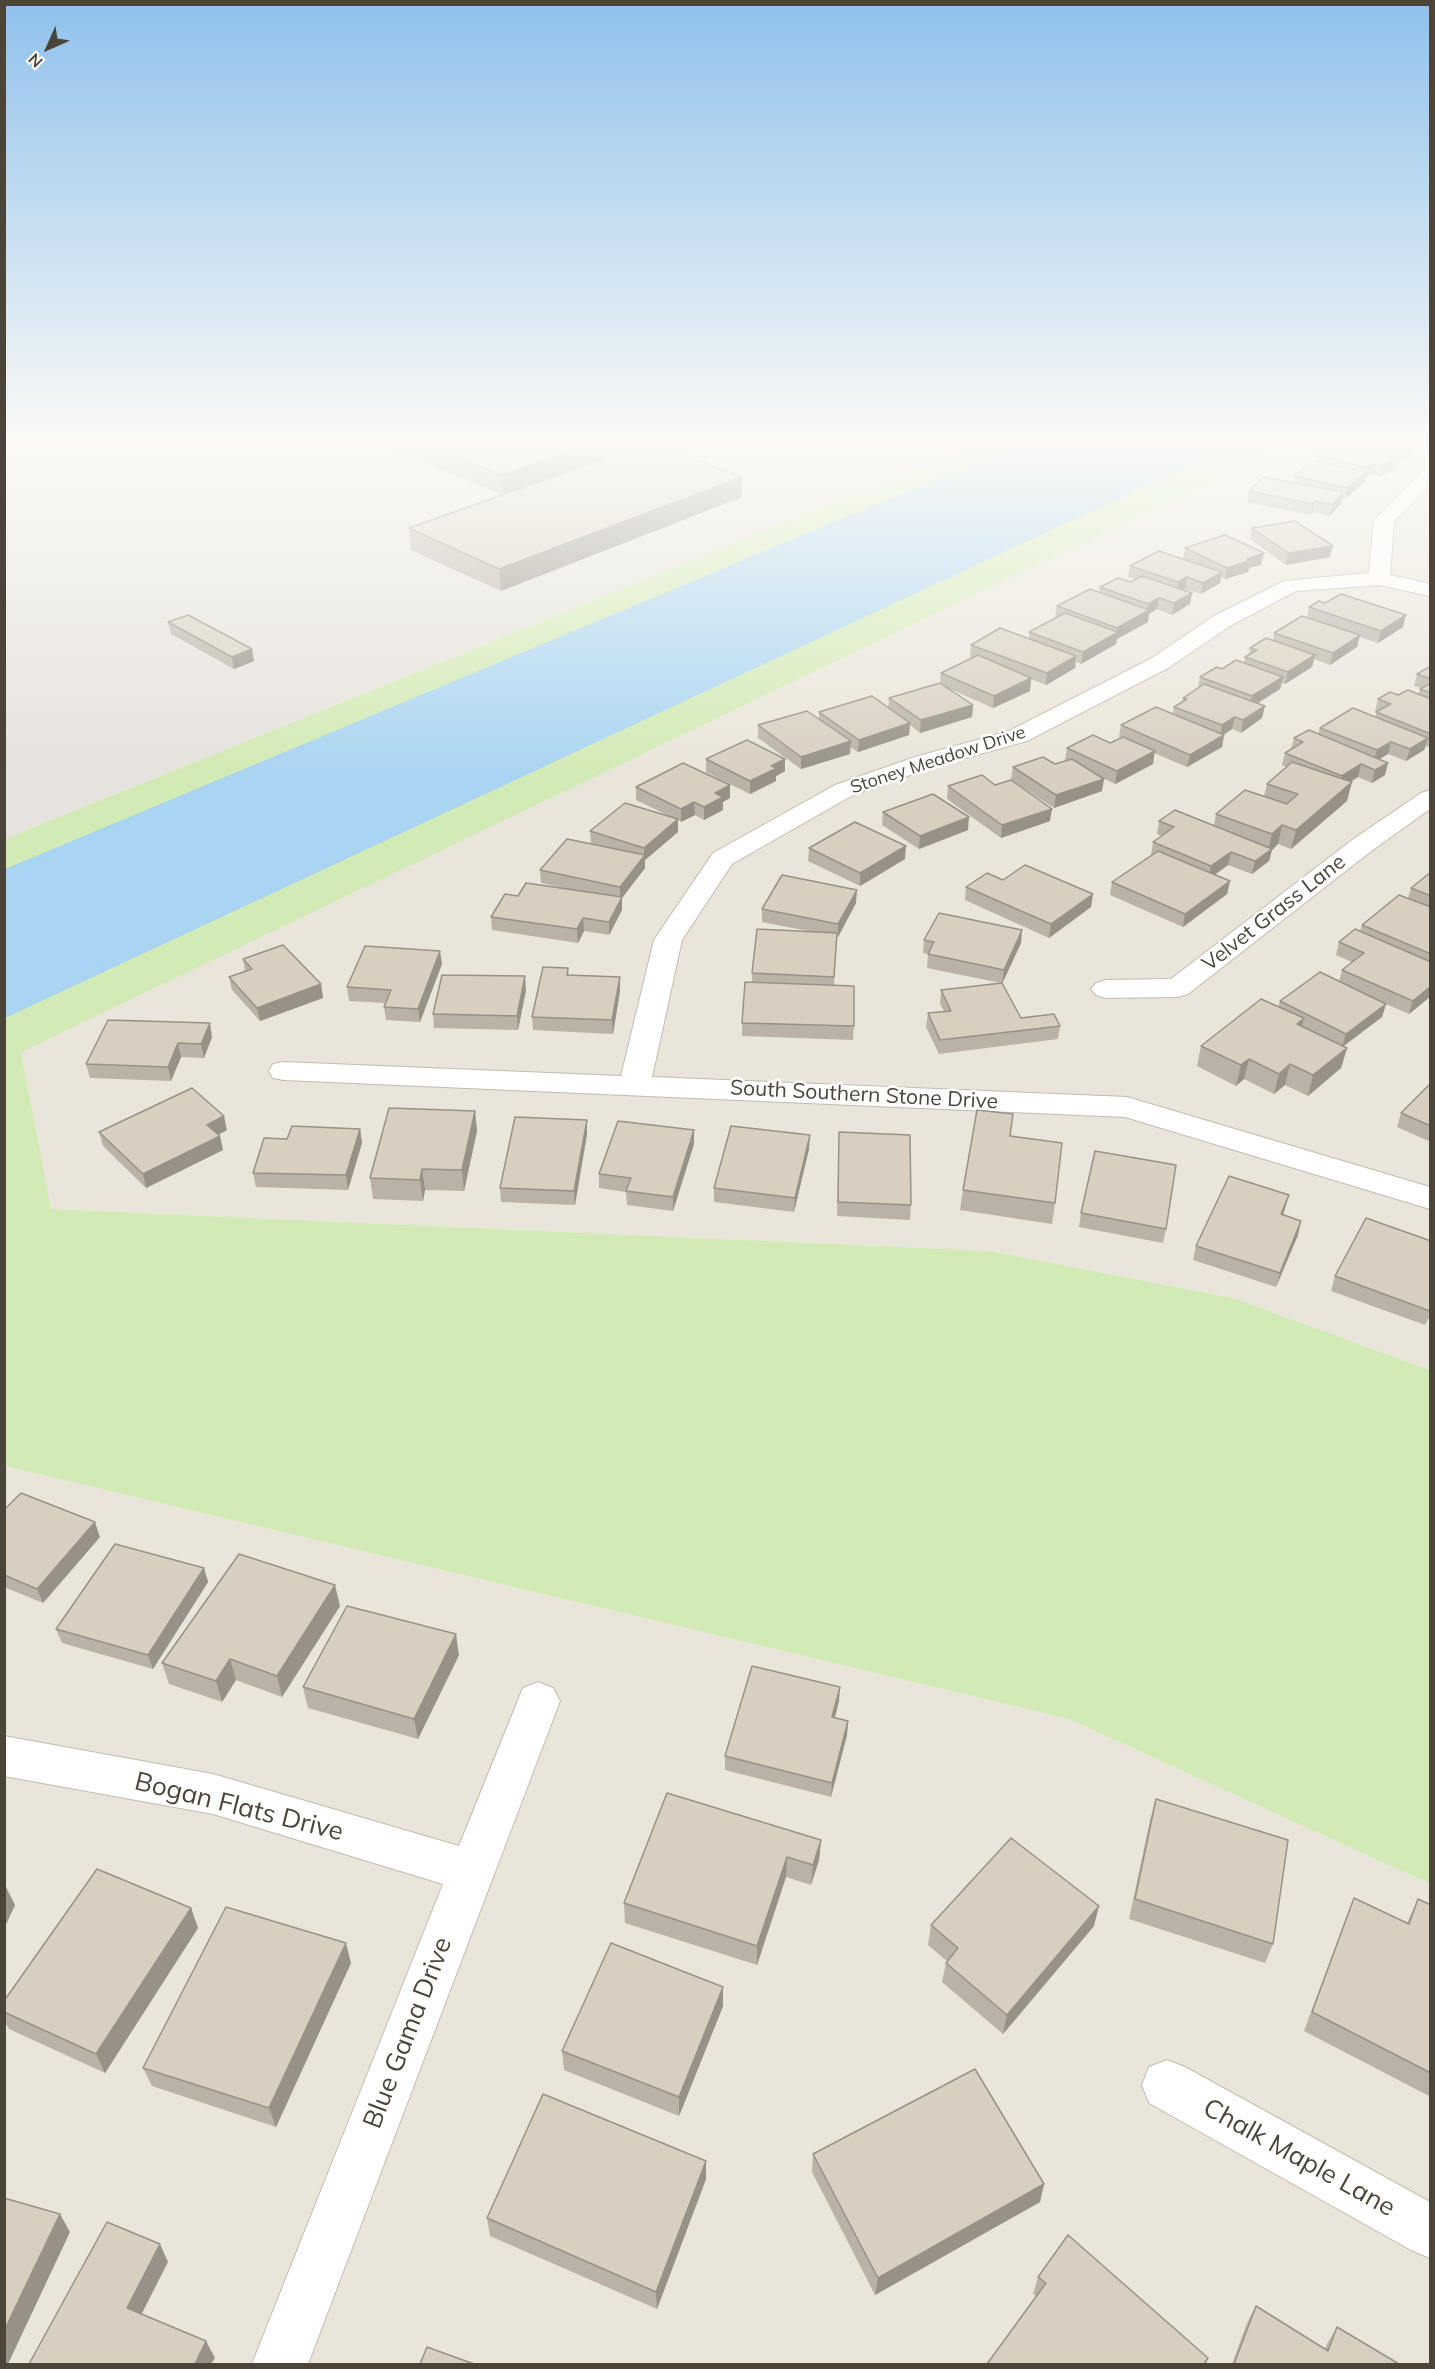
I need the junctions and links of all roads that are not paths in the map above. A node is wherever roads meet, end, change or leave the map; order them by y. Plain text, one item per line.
1 (1381, 554) edge
2 (1379, 579) junction
3 (1431, 590) edge
4 (1431, 798) edge
5 (1106, 989) dead end
6 (284, 1071) dead end
7 (635, 1084) junction
8 (1431, 1198) edge
9 (538, 1701) dead end
10 (4, 1756) edge
11 (471, 1871) junction
12 (1167, 2085) dead end
13 (1431, 2231) edge
14 (280, 2364) edge

1 - 2 street
2 - 3 street, Stoney Meadow Drive
2 - 7 street, Stoney Meadow Drive
4 - 5 street, Velvet Grass Lane
6 - 7 street, South Southern Stone Drive
7 - 8 street, South Southern Stone Drive
9 - 11 street, Blue Gama Drive
10 - 11 street, Bogan Flats Drive
11 - 14 street, Blue Gama Drive
12 - 13 street, Chalk Maple Lane

